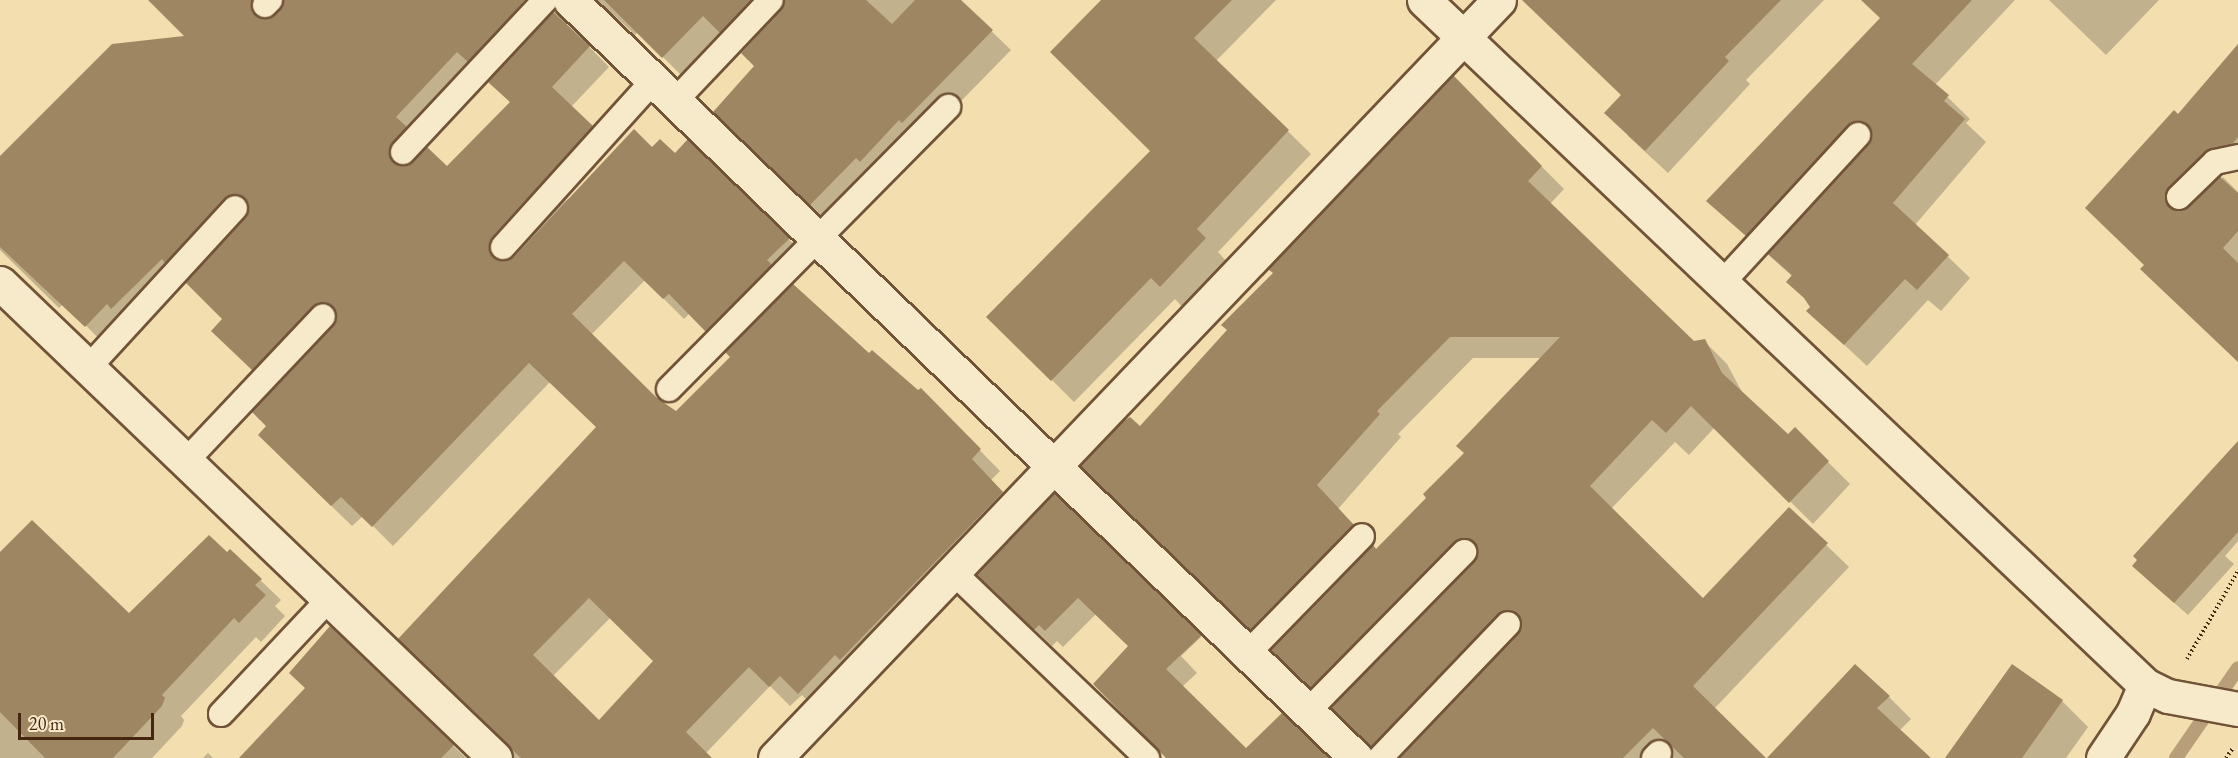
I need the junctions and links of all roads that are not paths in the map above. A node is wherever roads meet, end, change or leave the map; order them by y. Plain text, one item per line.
1 (544, 0) edge
2 (570, 0) edge
3 (771, 0) edge
4 (1424, 0) edge
5 (1499, 0) edge
6 (1463, 38) junction
7 (665, 91) junction
8 (948, 107) dead end
9 (1858, 135) dead end
10 (403, 152) dead end
11 (2238, 157) edge
12 (2179, 197) dead end
13 (235, 208) dead end
14 (820, 238) junction
15 (503, 247) dead end
16 (1722, 283) junction
17 (0, 284) edge
18 (323, 316) dead end
19 (88, 368) junction
20 (669, 389) dead end
21 (186, 461) junction
22 (1054, 467) junction
23 (1362, 536) dead end
24 (1464, 552) dead end
25 (953, 572) junction
26 (330, 598) junction
27 (1508, 624) dead end
28 (1248, 653) junction
29 (2164, 682) junction
30 (2238, 709) edge
31 (1308, 711) junction
32 (221, 714) dead end
33 (481, 754) edge
34 (775, 758) edge
35 (1147, 758) edge
36 (1356, 758) edge
37 (1380, 758) edge
38 (2103, 758) edge

1 - 10 lane
2 - 7 street
3 - 7 lane
4 - 6 street
5 - 6 street
6 - 16 street
6 - 22 street
7 - 14 street
7 - 15 lane
8 - 14 lane
9 - 16 lane
11 - 12 lane
13 - 19 lane
14 - 20 lane
14 - 22 street
16 - 29 street
17 - 19 street
18 - 21 lane
19 - 21 street
21 - 26 street
22 - 25 street
22 - 28 street
23 - 28 lane
24 - 31 lane
25 - 34 street
25 - 35 lane
26 - 32 lane
26 - 33 street
27 - 37 lane
28 - 31 street
29 - 30 street
29 - 38 street
31 - 36 street

